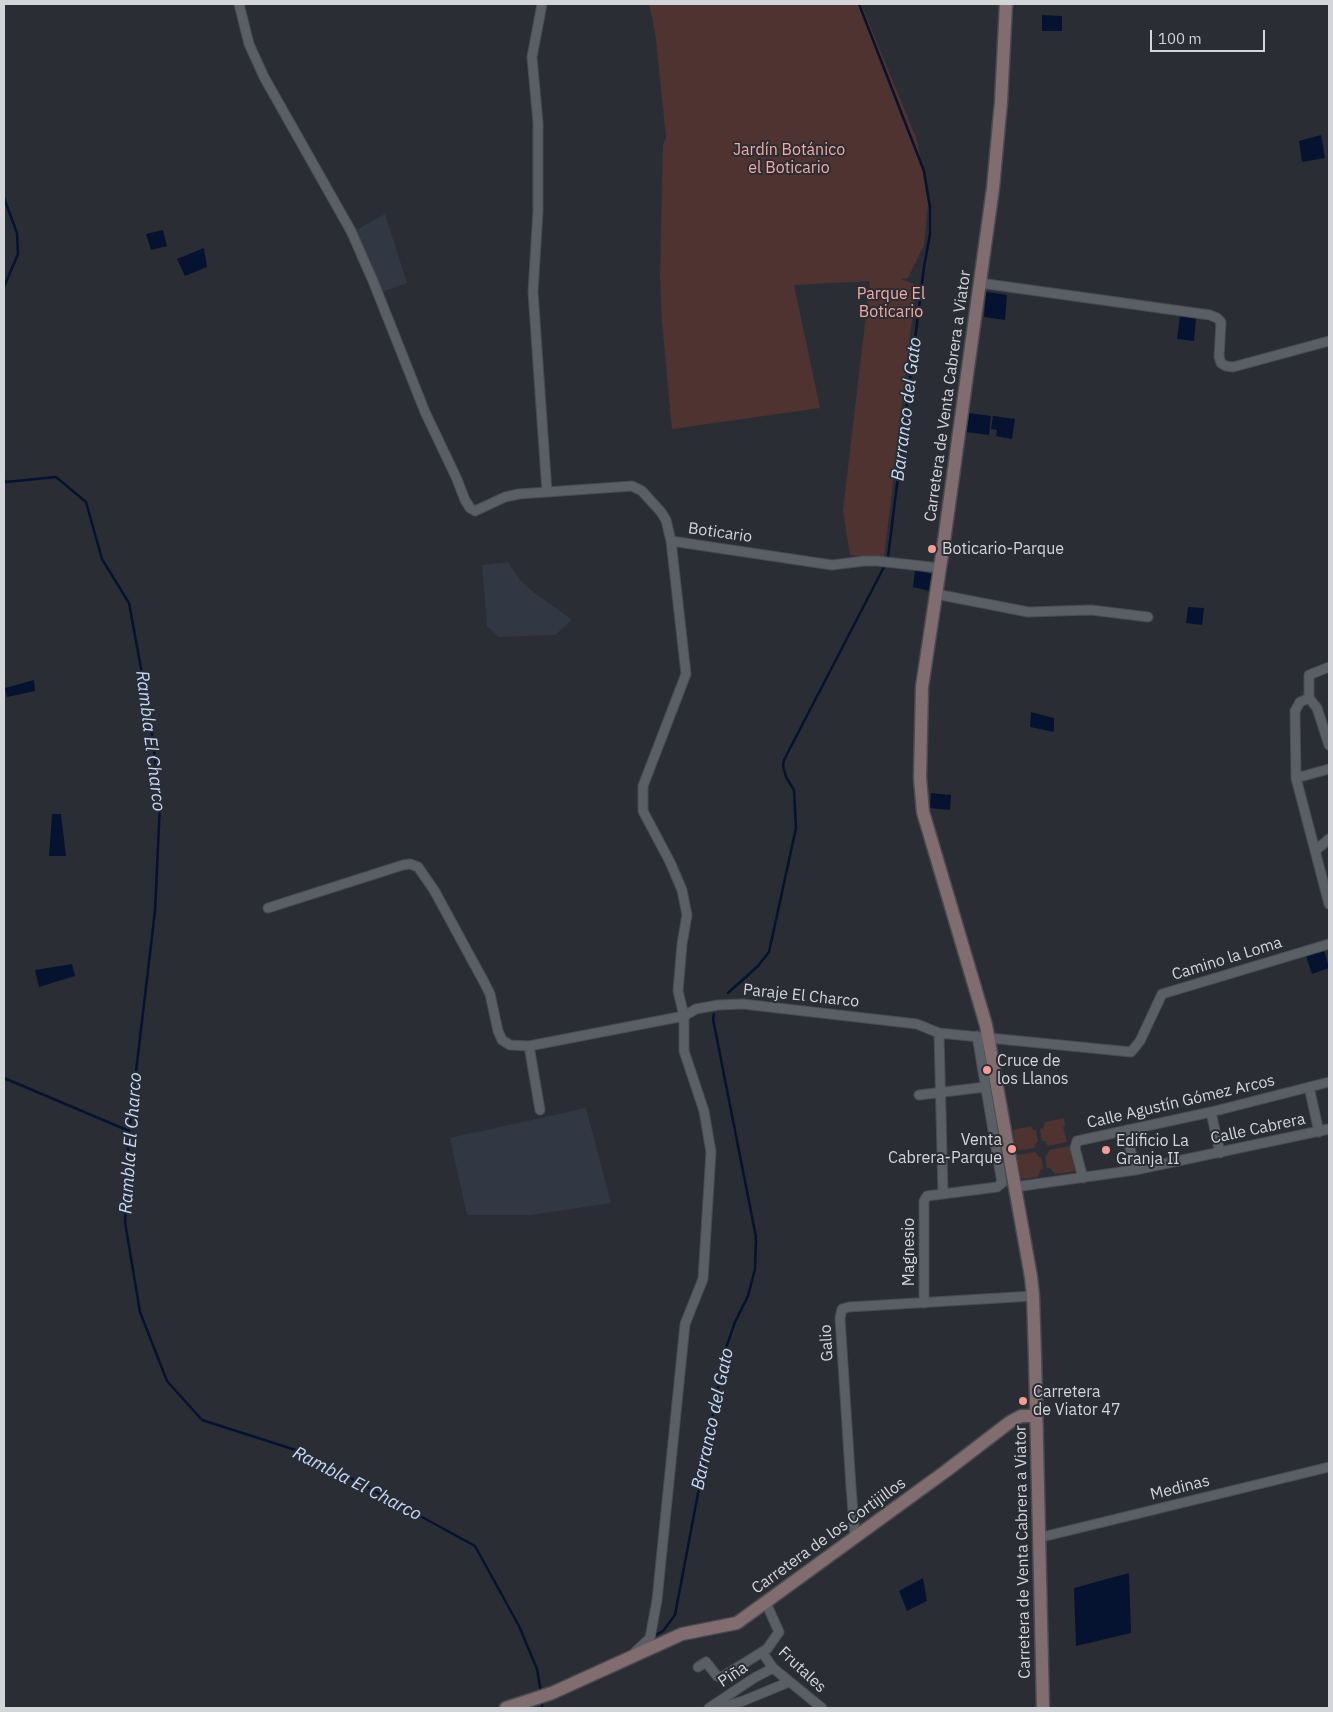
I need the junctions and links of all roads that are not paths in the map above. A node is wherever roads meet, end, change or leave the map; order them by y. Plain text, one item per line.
1 (239, 4) edge
2 (542, 4) edge
3 (1006, 4) edge
4 (980, 283) junction
5 (1329, 341) edge
6 (547, 492) junction
7 (671, 541) junction
8 (940, 568) junction
9 (936, 594) junction
10 (1148, 617) dead end
11 (1329, 666) edge
12 (1309, 698) junction
13 (1329, 745) edge
14 (1329, 769) edge
15 (1296, 778) junction
16 (1329, 839) edge
17 (1316, 851) junction
18 (1329, 901) edge
19 (268, 908) dead end
20 (1329, 944) edge
21 (684, 1016) junction
22 (939, 1032) junction
23 (982, 1037) junction
24 (529, 1046) junction
25 (1329, 1082) edge
26 (985, 1087) junction
27 (1309, 1087) junction
28 (939, 1093) junction
29 (919, 1095) dead end
30 (540, 1110) dead end
31 (1211, 1112) junction
32 (1329, 1129) edge
33 (1126, 1130) junction
34 (1319, 1132) junction
35 (1220, 1153) junction
36 (1135, 1170) junction
37 (1083, 1178) junction
38 (1015, 1187) junction
39 (942, 1194) junction
40 (1033, 1296) junction
41 (924, 1303) junction
42 (1036, 1416) junction
43 (1329, 1467) edge
44 (855, 1537) junction
45 (1038, 1538) junction
46 (766, 1603) junction
47 (762, 1652) junction
48 (629, 1658) junction
49 (698, 1667) dead end
50 (773, 1668) junction
51 (789, 1682) junction
52 (506, 1708) edge
53 (709, 1708) edge
54 (720, 1708) edge
55 (822, 1708) edge
56 (1043, 1708) edge

1 - 6 street, Boticario
2 - 6 street
3 - 4 street, Carretera de Venta Cabrera a Viator
4 - 5 street
4 - 8 street, Carretera de Venta Cabrera a Viator
6 - 7 street, Boticario
7 - 8 street, Boticario
7 - 21 street
8 - 9 street, Carretera de Venta Cabrera a Viator
9 - 10 street
9 - 23 street, Carretera de Venta Cabrera a Viator
11 - 12 street
12 - 13 street
12 - 15 street
14 - 15 street
15 - 17 street
16 - 17 street
17 - 18 street
19 - 24 street
20 - 23 street, Camino la Loma
21 - 22 street, Paraje El Charco
21 - 24 street, Paraje El Charco
21 - 48 street
22 - 23 street, Paraje El Charco
22 - 28 street
23 - 26 street
23 - 38 street, Carretera de Venta Cabrera a Viator
24 - 30 street
25 - 27 street, Calle Agustín Gómez Arcos
26 - 28 street
26 - 39 street
27 - 31 street, Calle Agustín Gómez Arcos
27 - 34 street
28 - 29 street
28 - 39 street
31 - 33 street, Calle Agustín Gómez Arcos
31 - 35 street
32 - 34 street, Calle Cabrera
33 - 36 street
33 - 37 street, Calle Agustín Gómez Arcos
34 - 35 street, Calle Cabrera
35 - 36 street, Calle Cabrera
36 - 37 street, Calle Cabrera
37 - 38 street, Calle Cabrera
38 - 40 street, Carretera de Venta Cabrera a Viator
39 - 41 street, Magnesio
40 - 41 street, Galio
40 - 42 street, Carretera de Venta Cabrera a Viator
41 - 44 street, Galio
42 - 44 street, Carretera de los Cortijillos
42 - 45 street, Carretera de Venta Cabrera a Viator
43 - 45 street, Medinas
44 - 46 street, Carretera de los Cortijillos
45 - 56 street, Carretera de Venta Cabrera a Viator
46 - 47 street
46 - 48 street, Carretera de los Cortijillos
47 - 49 street
47 - 50 street, Frutales
48 - 52 street, Carretera de los Cortijillos
50 - 51 street, Frutales
50 - 53 street, Piña
51 - 54 street
51 - 55 street, Frutales

